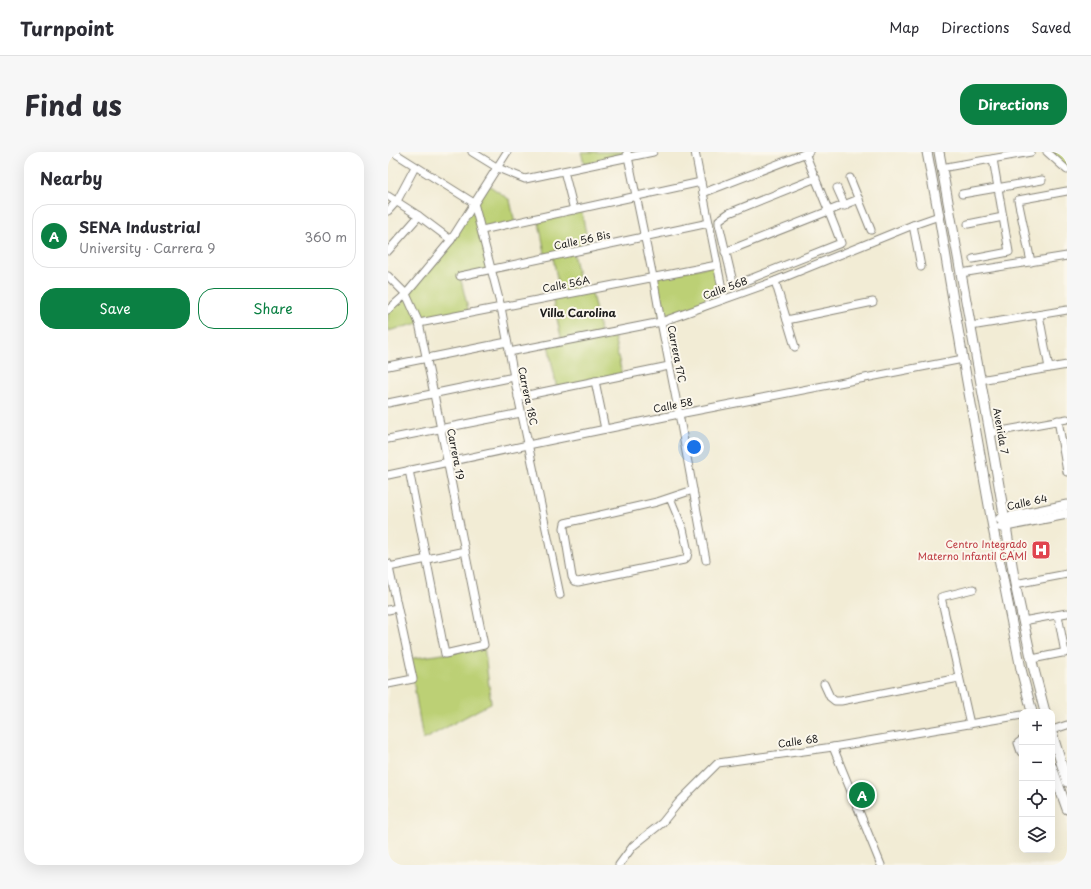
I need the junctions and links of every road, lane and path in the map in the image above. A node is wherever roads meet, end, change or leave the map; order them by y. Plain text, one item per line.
1 (393, 152) edge
2 (472, 152) edge
3 (507, 152) edge
4 (653, 152) edge
5 (695, 152) edge
6 (927, 152) edge
7 (938, 152) edge
8 (1031, 152) edge
9 (1047, 152) edge
10 (807, 153) edge
11 (628, 155) edge
12 (993, 159) junction
13 (416, 167) junction
14 (498, 168) junction
15 (941, 168) junction
16 (1067, 170) edge
17 (564, 171) junction
18 (816, 178) junction
19 (850, 178) dead end
20 (1042, 180) dead end
21 (701, 182) junction
22 (998, 187) junction
23 (837, 188) dead end
24 (1067, 191) edge
25 (703, 193) junction
26 (962, 194) dead end
27 (388, 196) edge
28 (636, 196) junction
29 (859, 200) junction
30 (397, 201) junction
31 (474, 203) junction
32 (845, 206) junction
33 (574, 210) junction
34 (388, 211) edge
35 (829, 211) junction
36 (419, 216) junction
37 (939, 216) junction
38 (1003, 217) junction
39 (709, 223) junction
40 (968, 224) dead end
41 (913, 225) junction
42 (482, 230) junction
43 (871, 230) dead end
44 (645, 237) junction
45 (451, 240) junction
46 (388, 251) edge
47 (725, 252) junction
48 (1067, 256) edge
49 (974, 259) dead end
50 (1031, 262) junction
51 (717, 264) junction
52 (921, 267) dead end
53 (492, 269) junction
54 (961, 273) junction
55 (388, 276) edge
56 (460, 276) dead end
57 (653, 277) junction
58 (775, 281) junction
59 (406, 294) junction
60 (724, 299) junction
61 (873, 302) dead end
62 (501, 307) junction
63 (388, 310) edge
64 (1067, 310) edge
65 (1039, 315) junction
66 (787, 320) junction
67 (661, 322) junction
68 (418, 323) junction
69 (971, 326) junction
70 (507, 342) junction
71 (795, 347) dead end
72 (509, 352) junction
73 (426, 358) junction
74 (963, 360) junction
75 (1067, 365) edge
76 (388, 366) edge
77 (669, 366) junction
78 (1048, 368) junction
79 (514, 377) junction
80 (980, 380) junction
81 (595, 381) junction
82 (434, 394) junction
83 (518, 397) junction
84 (388, 403) edge
85 (521, 413) junction
86 (679, 414) junction
87 (1067, 419) edge
88 (1058, 420) junction
89 (441, 428) junction
90 (605, 429) junction
91 (990, 433) junction
92 (388, 439) edge
93 (528, 444) junction
94 (447, 462) junction
95 (409, 470) junction
96 (1067, 472) edge
97 (388, 475) edge
98 (693, 490) junction
99 (670, 498) junction
100 (1067, 505) edge
101 (1067, 514) edge
102 (1005, 522) junction
103 (993, 524) junction
104 (464, 551) junction
105 (426, 560) junction
106 (706, 560) dead end
107 (388, 565) edge
108 (1067, 574) edge
109 (1014, 584) junction
110 (973, 589) dead end
111 (560, 595) dead end
112 (397, 608) junction
113 (388, 610) edge
114 (1067, 613) edge
115 (1058, 615) junction
116 (1023, 621) junction
117 (1066, 653) edge
118 (1032, 659) junction
119 (959, 678) junction
120 (388, 684) edge
121 (824, 684) dead end
122 (1031, 709) edge
123 (1044, 709) edge
124 (1019, 716) edge
125 (970, 724) junction
126 (1067, 725) edge
127 (1055, 729) edge
128 (1055, 743) edge
129 (833, 747) junction
130 (1055, 775) edge
131 (1067, 782) edge
132 (1067, 809) edge
133 (619, 865) edge
134 (881, 865) edge

1 - 13 street
2 - 14 street
3 - 14 street
4 - 11 street
5 - 21 street
6 - 37 main road
7 - 15 main road, Avenida 7
8 - 12 street
9 - 16 street
10 - 18 street
10 - 25 street
11 - 17 street
11 - 28 street, Carrera 17C
12 - 15 street
12 - 22 street
13 - 30 street
13 - 31 street
14 - 17 street
14 - 31 street
15 - 54 main road, Avenida 7
17 - 33 street
18 - 35 street
18 - 47 street
19 - 29 street
20 - 22 street
21 - 25 street
21 - 28 street
22 - 26 street
22 - 38 street
23 - 32 street
24 - 50 street
25 - 39 street
27 - 30 street
28 - 33 street
28 - 44 street, Carrera 17C
29 - 32 street
29 - 43 street
30 - 34 street
30 - 36 street
31 - 42 street, Carrera 18C
31 - 45 street
32 - 35 street
33 - 42 street
35 - 47 street
35 - 47 street
36 - 45 street
36 - 46 street
37 - 41 street, Calle 56B
37 - 74 main road
38 - 40 street
38 - 49 street
39 - 44 street, Calle 56 Bis
39 - 51 street
41 - 52 street
41 - 58 street, Calle 56B
42 - 53 street, Carrera 18C
44 - 53 street, Calle 56 Bis
44 - 57 street, Carrera 17C
45 - 59 street
48 - 50 street
50 - 54 street
51 - 57 street, Calle 56A
51 - 60 street
53 - 56 street, Calle 56 Bis
53 - 62 street, Carrera 18C
54 - 69 main road, Avenida 7
55 - 59 street, Carrera 19
57 - 62 street, Calle 56A
57 - 67 street, Carrera 17C
58 - 60 street, Calle 56B
58 - 66 street
59 - 63 street
59 - 68 street, Carrera 19
60 - 67 street, Calle 56B
61 - 66 street
62 - 68 street, Calle 56A
62 - 70 street, Carrera 18C
64 - 65 street
65 - 69 street
65 - 78 street
66 - 71 street
67 - 72 street, Calle 56B
67 - 77 street, Carrera 17C
68 - 73 street, Carrera 19
69 - 80 main road, Avenida 7
70 - 72 street, Carrera 18C
70 - 73 street
72 - 79 street, Carrera 18C
73 - 76 street
73 - 82 street, Carrera 19
74 - 86 street, Calle 58
74 - 103 main road
75 - 78 street
77 - 81 street
77 - 86 street, Carrera 17C
78 - 80 street
79 - 82 street
79 - 83 street, Carrera 18C
80 - 91 main road, Avenida 7
81 - 83 street
81 - 90 street
82 - 84 street
82 - 89 street, Carrera 19
83 - 85 street, Carrera 18C
85 - 89 street
85 - 93 street, Carrera 18C
86 - 90 street, Calle 58
86 - 98 street, Carrera 17C
87 - 88 street
88 - 91 street
88 - 96 street
89 - 92 street
89 - 94 street, Carrera 19
90 - 93 street, Calle 58
91 - 102 main road, Avenida 7
93 - 94 street, Calle 58
93 - 111 street, Carrera 18C
94 - 95 street, Calle 58
94 - 104 street, Carrera 19
95 - 97 street, Calle 58
95 - 105 street
98 - 99 street
98 - 106 street, Carrera 17C
99 - 99 street
100 - 102 main road, Calle 64
101 - 102 main road, Calle 64
102 - 103 main road, Calle 64
102 - 109 main road, Avenida 7
103 - 122 main road
104 - 105 street
104 - 105 street, Carrera 19
105 - 107 street
107 - 112 street
108 - 109 street
109 - 116 main road, Avenida 7
110 - 119 street
112 - 113 street
112 - 120 street
114 - 115 street
115 - 116 street
115 - 117 street
116 - 118 main road, Avenida 7
117 - 118 street
118 - 123 main road, Avenida 7
119 - 121 street
119 - 125 street
124 - 125 street, Calle 68
125 - 129 street, Calle 68
126 - 127 street
128 - 131 main road
129 - 133 street, Calle 68
129 - 134 street
130 - 132 main road

